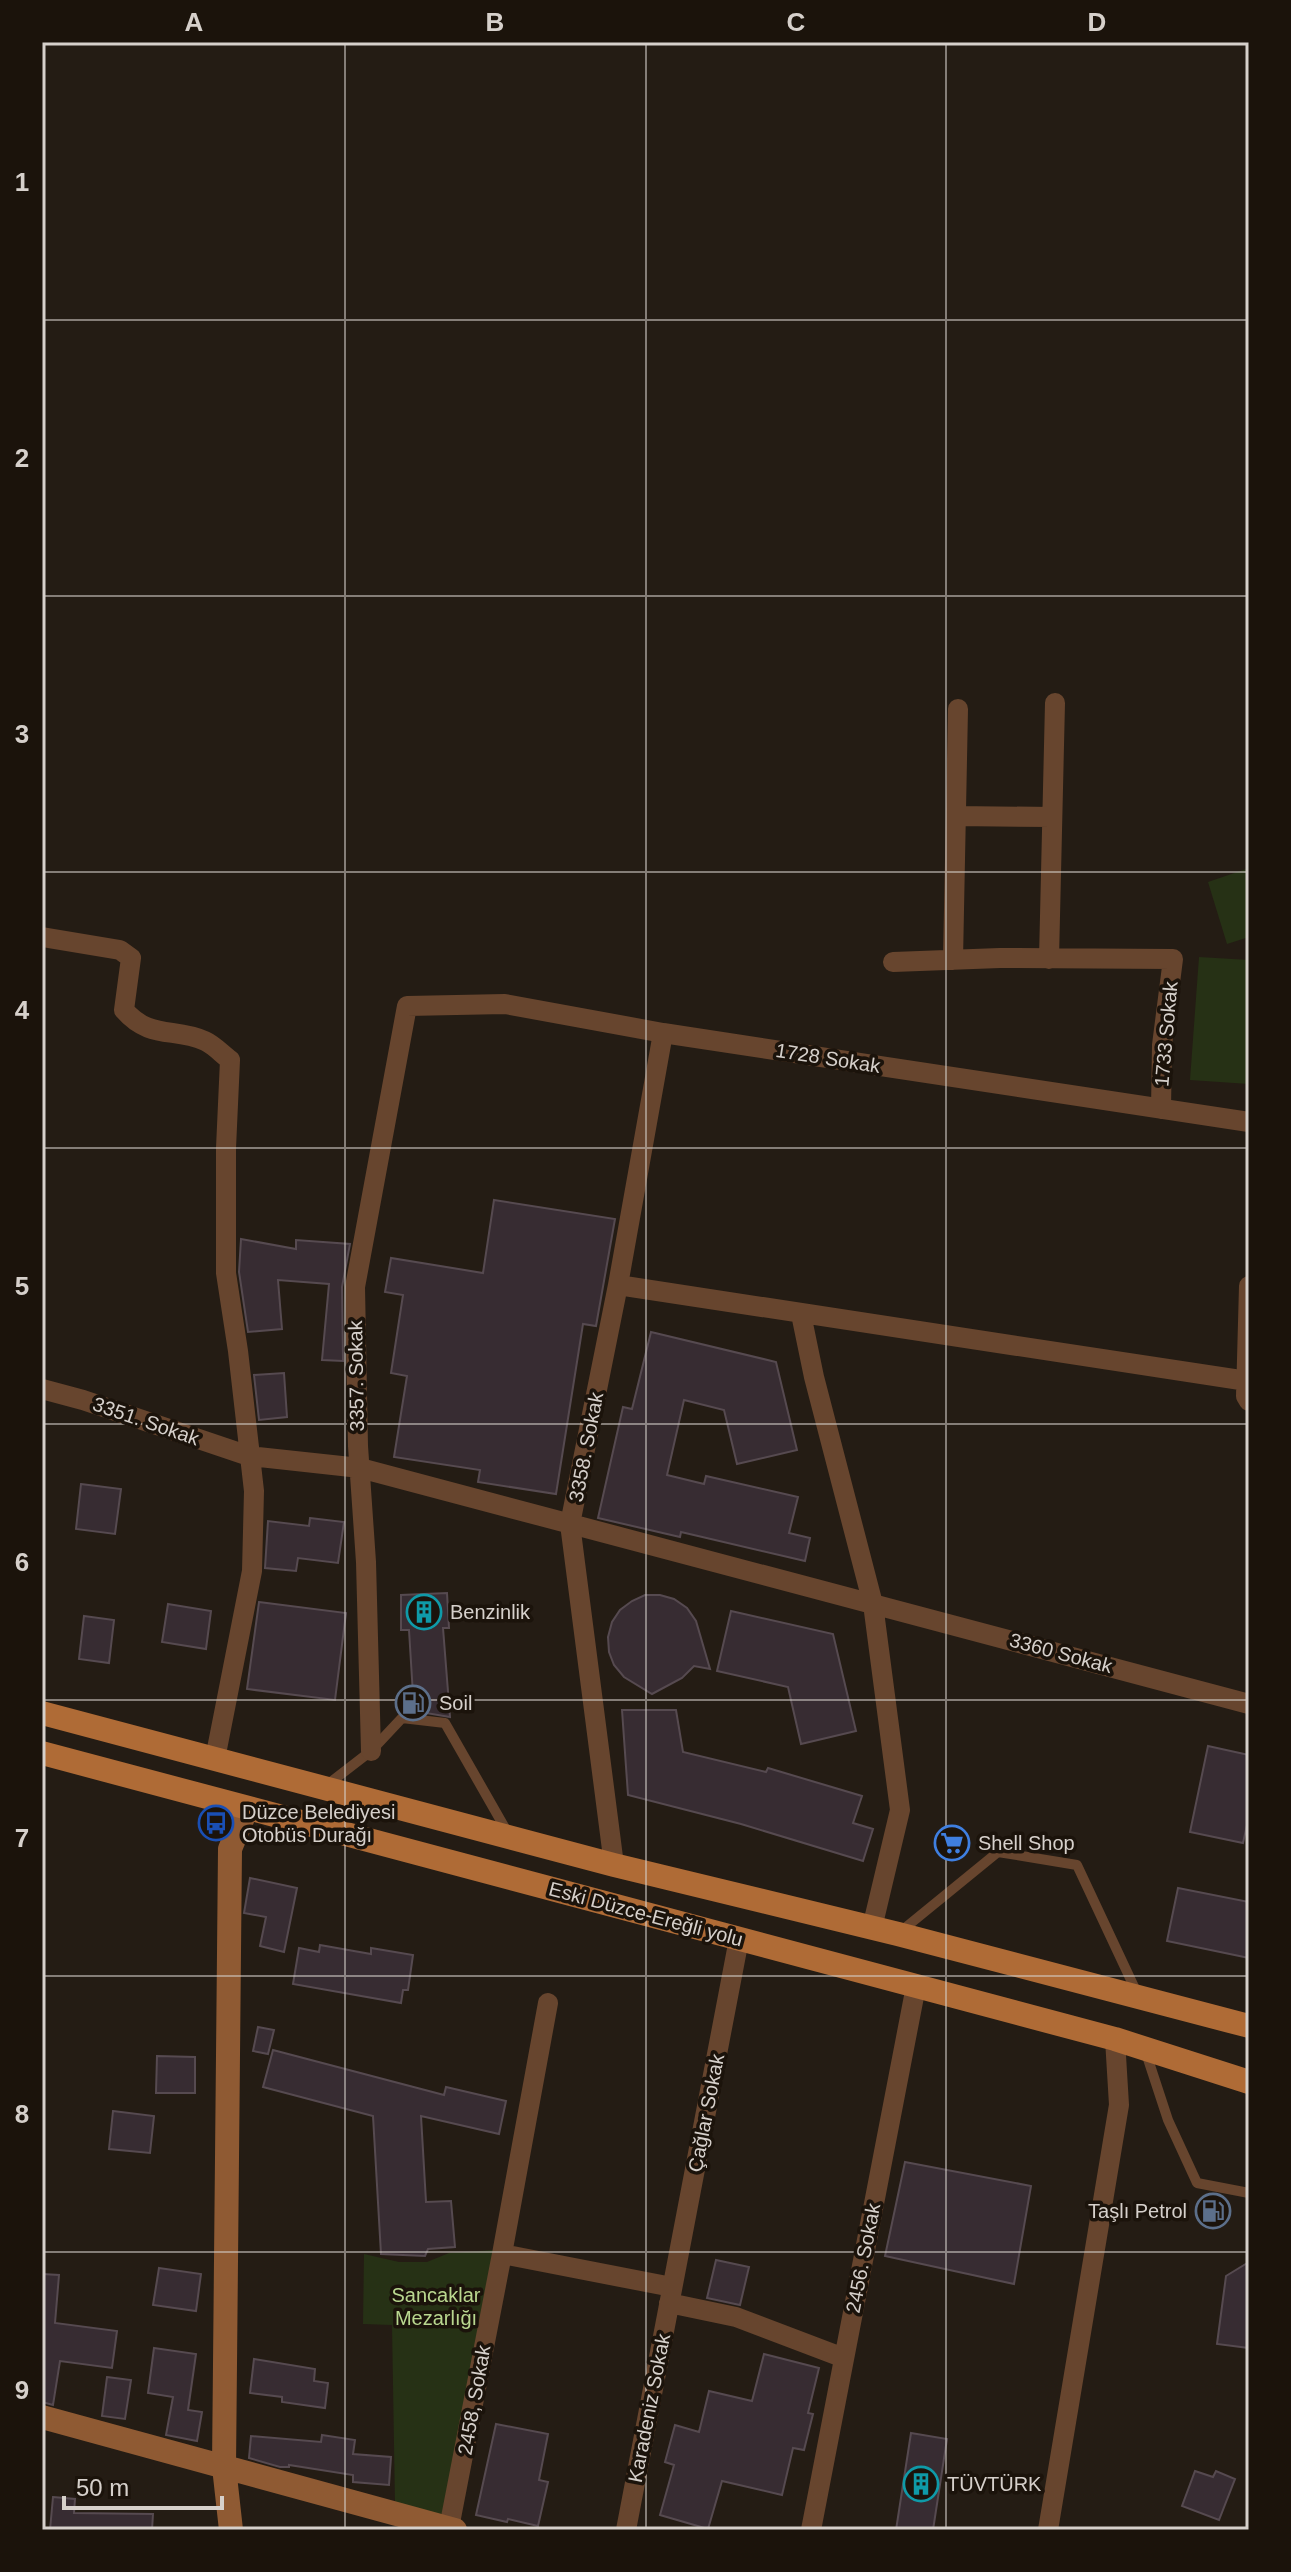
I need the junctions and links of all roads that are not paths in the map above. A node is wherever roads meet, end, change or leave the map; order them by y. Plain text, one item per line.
1 (1055, 703) dead end
2 (958, 709) dead end
3 (956, 816) junction
4 (1052, 817) junction
5 (42, 937) edge
6 (1049, 959) junction
7 (953, 960) junction
8 (893, 962) dead end
9 (407, 1006) joint
10 (663, 1033) junction
11 (1161, 1109) junction
12 (1249, 1122) edge
13 (618, 1285) junction
14 (1249, 1286) edge
15 (801, 1314) junction
16 (42, 1389) edge
17 (1248, 1391) edge
18 (249, 1456) junction
19 (360, 1468) junction
20 (570, 1524) junction
21 (873, 1604) junction
22 (1249, 1704) edge
23 (42, 1713) edge
24 (371, 1751) junction
25 (42, 1753) edge
26 (215, 1759) junction
27 (325, 1787) junction
28 (247, 1808) junction
29 (510, 1836) junction
30 (614, 1865) junction
31 (872, 1928) junction
32 (898, 1934) junction
33 (739, 1939) junction
34 (916, 1986) junction
35 (1139, 1999) junction
36 (548, 2003) dead end
37 (1249, 2026) edge
38 (1115, 2039) junction
39 (1145, 2048) junction
40 (1249, 2082) edge
41 (1249, 2193) edge
42 (502, 2254) junction
43 (671, 2295) junction
44 (844, 2358) junction
45 (42, 2417) edge
46 (224, 2467) junction
47 (452, 2529) edge
48 (231, 2530) edge
49 (626, 2530) edge
50 (811, 2530) edge
51 (1048, 2530) edge

1 - 4 street
2 - 3 street
3 - 4 street
3 - 7 street
4 - 6 street
5 - 18 street
6 - 7 street
6 - 11 street, 1733 Sokak
7 - 8 street
9 - 10 street, 1728 Sokak
9 - 19 street, 3357. Sokak
10 - 11 street, 1728 Sokak
10 - 13 street, 3358. Sokak
11 - 12 street, 1728 Sokak
13 - 15 street
13 - 20 street, 3358. Sokak
14 - 17 street
15 - 17 street
15 - 21 street
16 - 18 street, 3351. Sokak
18 - 19 street, 3351. Sokak
18 - 26 street
19 - 20 street, 3351. Sokak
19 - 24 street, 3357. Sokak
20 - 21 street, 3360 Sokak
20 - 30 street, 3358. Sokak
21 - 22 street, 3360 Sokak
21 - 31 street
23 - 26 main road, Eski Düzce-Ereğli yolu
24 - 27 lane
24 - 29 lane
25 - 28 main road, Eski Düzce-Ereğli yolu
26 - 27 main road, Eski Düzce-Ereğli yolu
27 - 29 main road, Eski Düzce-Ereğli yolu
28 - 33 main road, Eski Düzce-Ereğli yolu
28 - 46 street
29 - 30 main road, Eski Düzce-Ereğli yolu
30 - 31 main road, Eski Düzce-Ereğli yolu
31 - 32 main road, Eski Düzce-Ereğli yolu
32 - 35 main road, Eski Düzce-Ereğli yolu
32 - 35 lane
33 - 34 main road, Eski Düzce-Ereğli yolu
33 - 43 street, Çağlar Sokak
34 - 38 main road, Eski Düzce-Ereğli yolu
34 - 44 street, 2456. Sokak
35 - 37 main road, Eski Düzce-Ereğli yolu
36 - 42 street, 2458, Sokak
38 - 39 main road, Eski Düzce-Ereğli yolu
38 - 51 street
39 - 40 main road, Eski Düzce-Ereğli yolu
39 - 41 lane
42 - 43 street
42 - 47 street, 2458, Sokak
43 - 44 street
43 - 49 street, Karadeniz Sokak
44 - 50 street, 2456. Sokak
45 - 46 street
46 - 47 street
46 - 48 street

